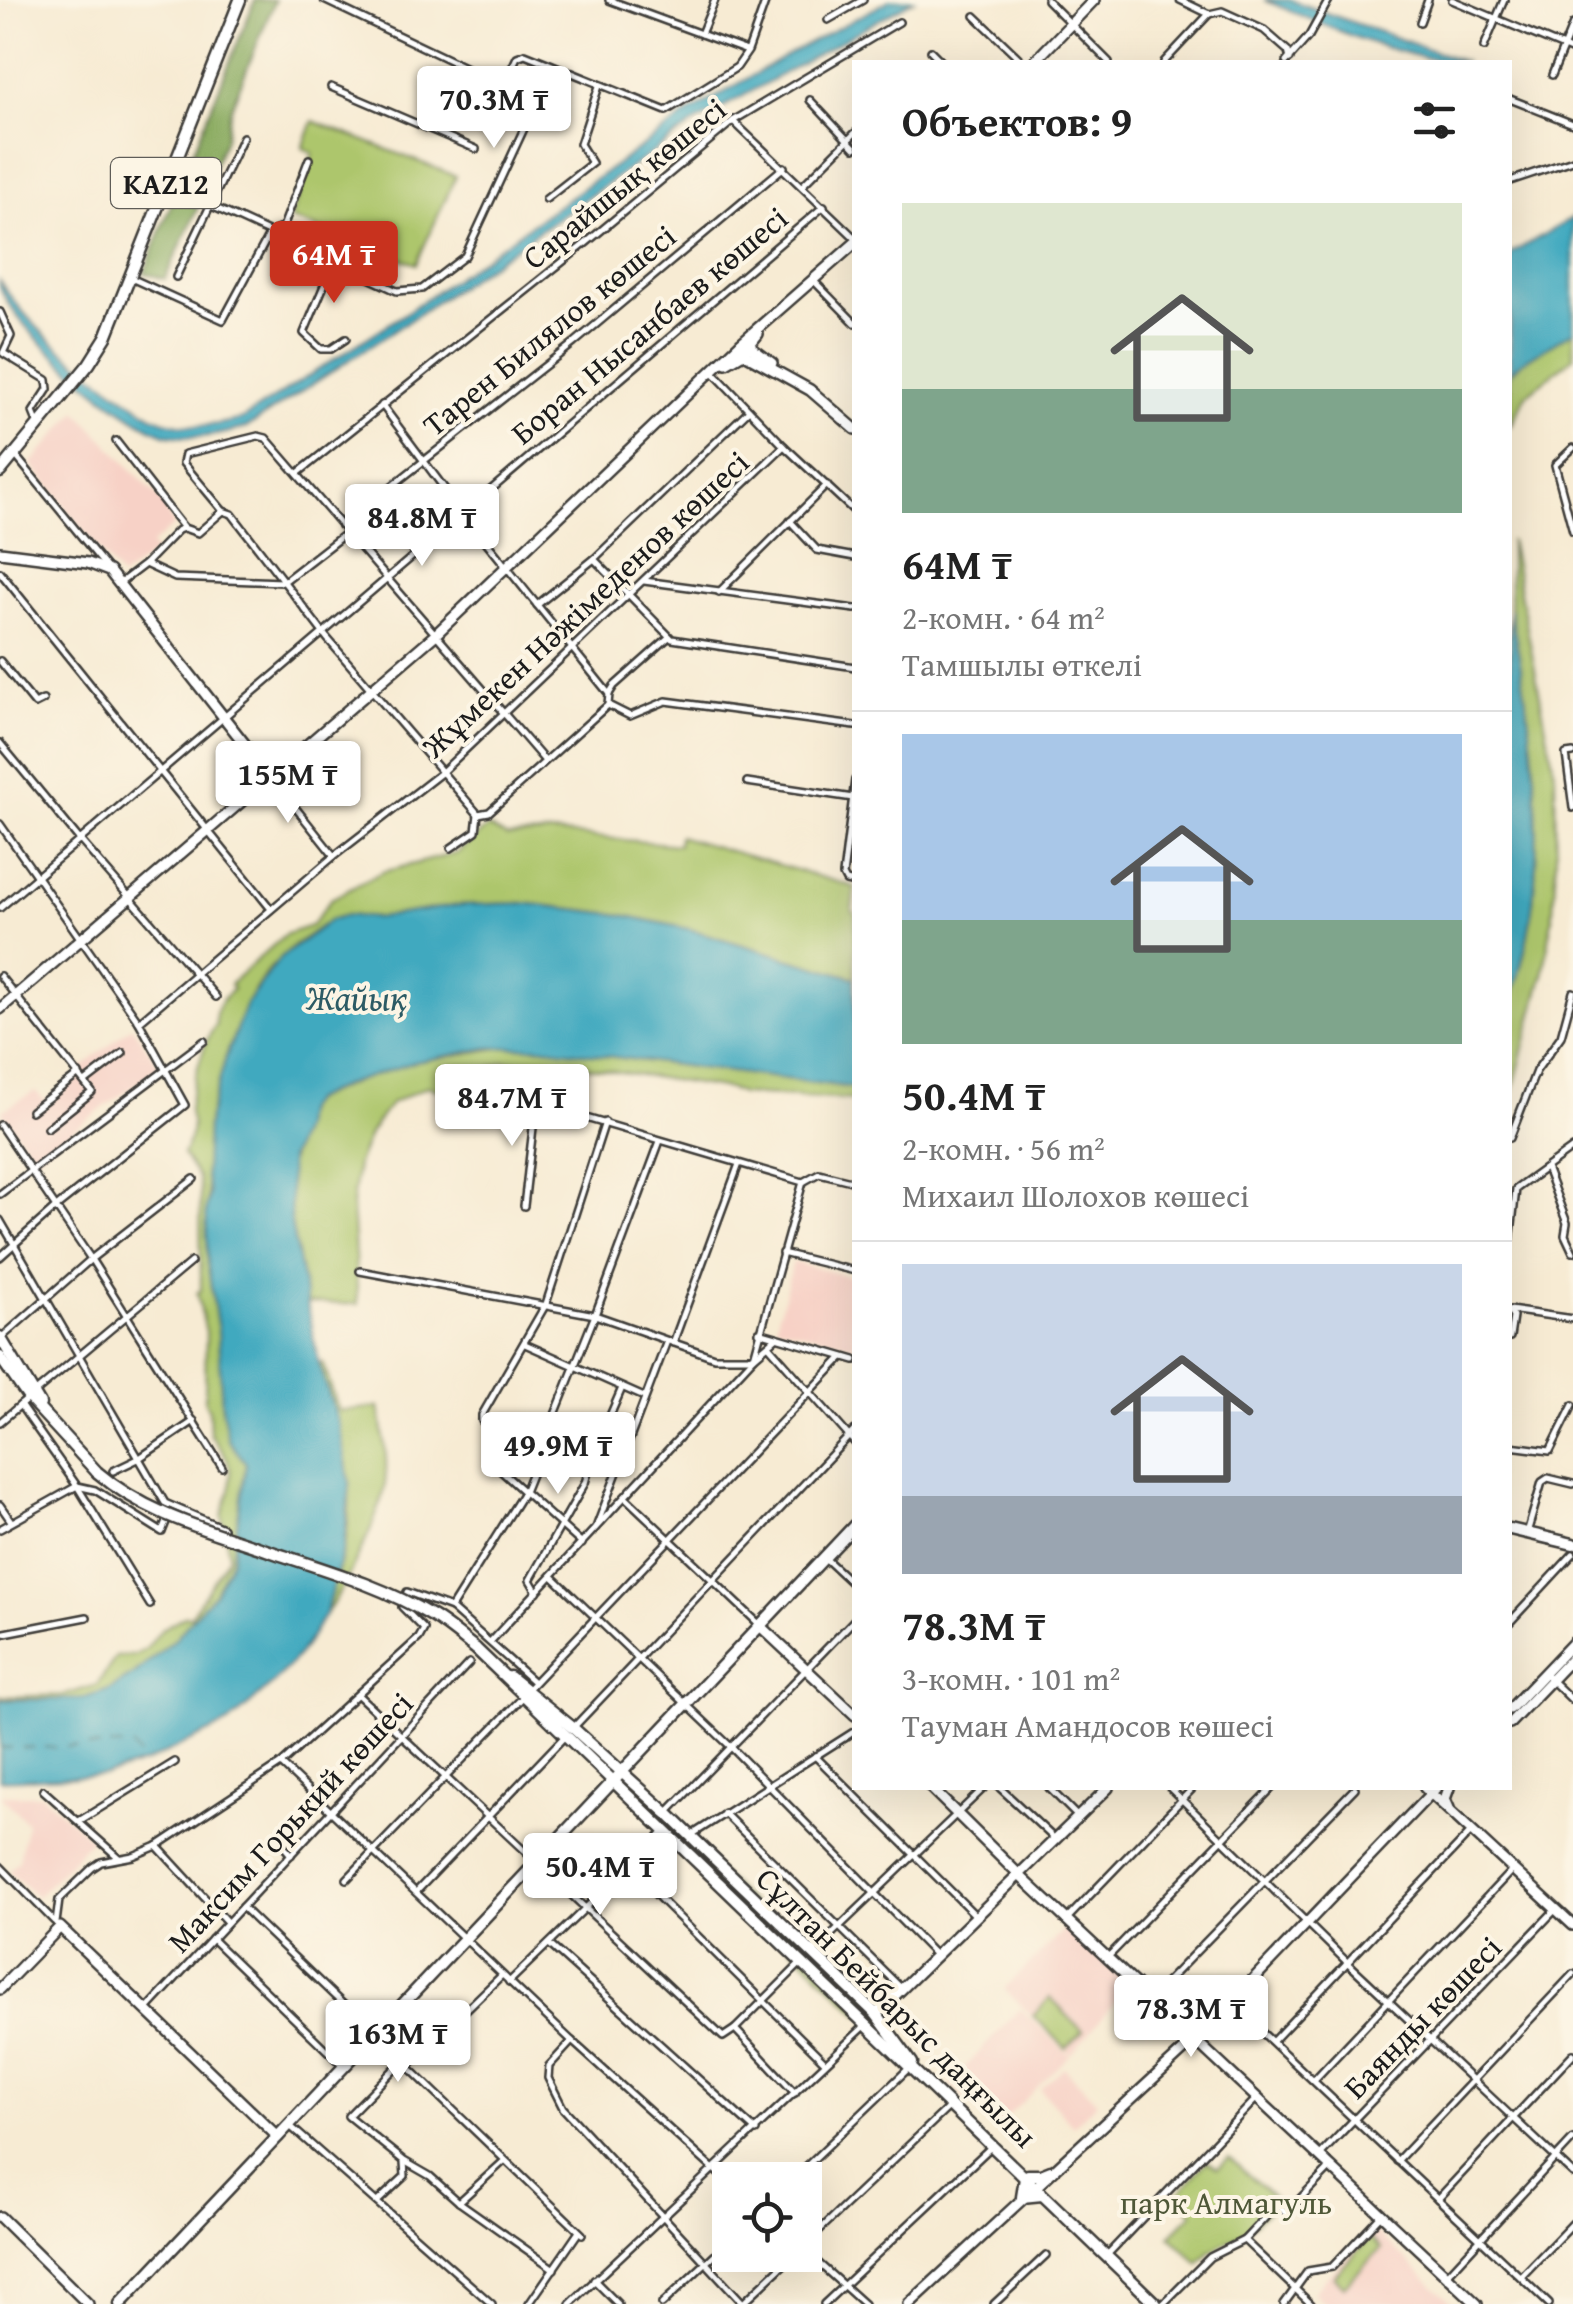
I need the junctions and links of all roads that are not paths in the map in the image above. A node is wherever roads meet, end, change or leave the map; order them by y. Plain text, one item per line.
1 (240, 0) edge
2 (324, 0) edge
3 (610, 0) edge
4 (648, 0) edge
5 (715, 0) edge
6 (766, 0) edge
7 (864, 0) edge
8 (1047, 0) edge
9 (1094, 0) edge
10 (1180, 0) edge
11 (1428, 0) edge
12 (1452, 0) edge
13 (1504, 0) edge
14 (1328, 1) edge
15 (645, 12) junction
16 (1209, 14) junction
17 (975, 16) dead end
18 (1496, 18) junction
19 (828, 20) dead end
20 (899, 22) dead end
21 (1420, 22) dead end
22 (1573, 24) edge
23 (1071, 25) junction
24 (701, 34) junction
25 (1564, 46) junction
26 (1484, 47) dead end
27 (748, 51) junction
28 (931, 51) dead end
29 (1573, 51) edge
30 (940, 60) edge
31 (1021, 60) edge
32 (1036, 60) edge
33 (1107, 60) edge
34 (1166, 60) edge
35 (1288, 60) edge
36 (1289, 60) edge
37 (552, 66) junction
38 (466, 68) junction
39 (1552, 75) dead end
40 (599, 86) junction
41 (331, 88) dead end
42 (810, 100) dead end
43 (1512, 101) edge
44 (733, 121) junction
45 (1573, 124) edge
46 (437, 131) junction
47 (243, 137) dead end
48 (852, 137) edge
49 (848, 140) junction
50 (852, 145) edge
51 (476, 149) dead end
52 (309, 159) dead end
53 (1573, 160) edge
54 (784, 166) junction
55 (1512, 180) edge
56 (165, 185) junction
57 (803, 185) junction
58 (546, 199) dead end
59 (824, 206) junction
60 (212, 207) junction
61 (270, 232) junction
62 (852, 237) edge
63 (852, 243) edge
64 (334, 262) junction
65 (176, 276) dead end
66 (131, 278) junction
67 (814, 281) junction
68 (0, 312) edge
69 (852, 320) edge
70 (768, 322) junction
71 (346, 339) dead end
72 (744, 347) junction
73 (1, 352) edge
74 (732, 360) junction
75 (762, 360) junction
76 (716, 369) junction
77 (382, 406) junction
78 (749, 410) junction
79 (40, 424) junction
80 (852, 426) edge
81 (116, 441) dead end
82 (784, 446) junction
83 (1573, 448) edge
84 (14, 454) junction
85 (424, 458) junction
86 (0, 472) edge
87 (298, 473) junction
88 (826, 485) junction
89 (852, 509) edge
90 (223, 512) junction
91 (462, 512) junction
92 (790, 521) junction
93 (342, 526) junction
94 (184, 528) junction
95 (1573, 531) edge
96 (346, 533) junction
97 (0, 552) edge
98 (852, 556) edge
99 (594, 559) junction
100 (145, 564) junction
101 (508, 569) junction
102 (110, 571) junction
103 (0, 572) edge
104 (385, 576) junction
105 (644, 581) junction
106 (283, 582) junction
107 (120, 583) junction
108 (719, 592) junction
109 (630, 595) junction
110 (537, 605) junction
111 (852, 609) edge
112 (322, 631) junction
113 (436, 635) junction
114 (669, 637) junction
115 (572, 648) junction
116 (0, 661) edge
117 (852, 667) edge
118 (371, 690) junction
119 (608, 694) junction
120 (43, 700) dead end
121 (608, 705) junction
122 (506, 714) junction
123 (223, 716) junction
124 (852, 726) edge
125 (0, 743) edge
126 (1573, 753) edge
127 (545, 760) junction
128 (160, 770) junction
129 (440, 773) junction
130 (270, 775) junction
131 (747, 782) dead end
132 (852, 798) edge
133 (852, 807) edge
134 (1573, 808) edge
135 (478, 814) junction
136 (0, 824) edge
137 (207, 829) junction
138 (80, 840) junction
139 (451, 848) dead end
140 (334, 856) junction
141 (37, 875) junction
142 (852, 882) edge
143 (130, 896) junction
144 (0, 908) edge
145 (272, 910) junction
146 (81, 938) junction
147 (197, 973) junction
148 (0, 976) edge
149 (1573, 992) edge
150 (16, 996) junction
151 (216, 997) dead end
152 (0, 1009) edge
153 (138, 1022) junction
154 (204, 1041) dead end
155 (123, 1053) dead end
156 (166, 1069) junction
157 (79, 1074) junction
158 (85, 1082) junction
159 (518, 1098) dead end
160 (536, 1102) junction
161 (31, 1110) dead end
162 (605, 1122) junction
163 (0, 1126) edge
164 (46, 1128) dead end
165 (1512, 1133) edge
166 (660, 1140) junction
167 (1573, 1148) edge
168 (739, 1164) junction
169 (31, 1168) junction
170 (1546, 1168) junction
171 (194, 1179) dead end
172 (852, 1181) edge
173 (804, 1182) junction
174 (0, 1194) edge
175 (1512, 1196) edge
176 (524, 1206) dead end
177 (56, 1208) junction
178 (0, 1220) edge
179 (16, 1244) junction
180 (1573, 1252) edge
181 (782, 1253) junction
182 (0, 1257) edge
183 (91, 1260) junction
184 (192, 1262) dead end
185 (852, 1270) edge
186 (360, 1271) dead end
187 (48, 1299) junction
188 (546, 1304) junction
189 (1512, 1311) edge
190 (127, 1315) junction
191 (596, 1315) junction
192 (1573, 1319) edge
193 (759, 1332) junction
194 (0, 1337) edge
195 (776, 1338) junction
196 (670, 1342) junction
197 (525, 1344) junction
198 (769, 1346) junction
199 (0, 1356) edge
200 (78, 1357) junction
201 (754, 1357) junction
202 (843, 1357) junction
203 (852, 1359) edge
204 (575, 1367) junction
205 (622, 1388) junction
206 (810, 1392) junction
207 (644, 1397) junction
208 (28, 1398) junction
209 (1573, 1404) edge
210 (194, 1421) junction
211 (0, 1422) edge
212 (852, 1433) edge
213 (849, 1436) junction
214 (852, 1440) edge
215 (1512, 1446) edge
216 (138, 1459) junction
217 (222, 1467) dead end
218 (113, 1470) dead end
219 (1573, 1484) edge
220 (77, 1486) junction
221 (524, 1492) junction
222 (626, 1498) junction
223 (0, 1504) edge
224 (172, 1508) junction
225 (11, 1522) junction
226 (564, 1524) junction
227 (223, 1528) dead end
228 (852, 1528) edge
229 (0, 1529) edge
230 (595, 1531) junction
231 (1512, 1531) edge
232 (1527, 1533) junction
233 (669, 1539) junction
234 (582, 1544) junction
235 (1573, 1544) edge
236 (1573, 1554) edge
237 (824, 1558) junction
238 (552, 1576) junction
239 (712, 1580) junction
240 (852, 1583) edge
241 (538, 1592) junction
242 (150, 1605) dead end
243 (452, 1608) junction
244 (86, 1617) dead end
245 (595, 1617) junction
246 (1512, 1620) edge
247 (852, 1622) edge
248 (759, 1624) junction
249 (0, 1634) edge
250 (490, 1642) junction
251 (1573, 1643) edge
252 (1573, 1657) edge
253 (638, 1658) junction
254 (469, 1663) dead end
255 (806, 1669) junction
256 (1548, 1676) junction
257 (528, 1689) junction
258 (358, 1695) junction
259 (1573, 1701) edge
260 (686, 1703) junction
261 (1512, 1706) edge
262 (852, 1712) edge
263 (1512, 1721) edge
264 (569, 1732) junction
265 (852, 1733) edge
266 (401, 1736) junction
267 (732, 1748) junction
268 (816, 1756) junction
269 (175, 1762) dead end
270 (281, 1764) junction
271 (623, 1771) junction
272 (446, 1776) junction
273 (613, 1780) junction
274 (768, 1785) junction
275 (43, 1790) dead end
276 (933, 1790) edge
277 (982, 1790) edge
278 (1002, 1790) edge
279 (1052, 1790) edge
280 (1106, 1790) edge
281 (1172, 1790) edge
282 (1191, 1790) edge
283 (1270, 1790) edge
284 (1353, 1790) edge
285 (1433, 1790) edge
286 (1182, 1799) junction
287 (332, 1812) junction
288 (957, 1812) junction
289 (667, 1813) junction
290 (724, 1813) junction
291 (1454, 1814) junction
292 (489, 1816) junction
293 (1078, 1817) junction
294 (79, 1821) junction
295 (666, 1830) junction
296 (1472, 1831) junction
297 (279, 1832) dead end
298 (691, 1836) junction
299 (1223, 1838) junction
300 (1056, 1840) junction
301 (157, 1846) junction
302 (373, 1850) junction
303 (913, 1853) junction
304 (291, 1855) junction
305 (119, 1858) junction
306 (536, 1862) junction
307 (0, 1866) edge
308 (628, 1867) junction
309 (1513, 1869) junction
310 (1020, 1876) junction
311 (347, 1879) dead end
312 (1266, 1881) junction
313 (416, 1892) junction
314 (873, 1892) junction
315 (242, 1907) junction
316 (584, 1909) junction
317 (1556, 1910) junction
318 (978, 1917) junction
319 (1067, 1919) junction
320 (228, 1922) junction
321 (1308, 1923) junction
322 (58, 1925) junction
323 (838, 1926) junction
324 (1573, 1926) edge
325 (464, 1938) junction
326 (212, 1939) junction
327 (549, 1944) junction
328 (812, 1953) junction
329 (936, 1957) junction
330 (1108, 1957) junction
331 (802, 1962) junction
332 (1348, 1962) junction
333 (1573, 1974) edge
334 (502, 1975) junction
335 (509, 1982) junction
336 (0, 1990) edge
337 (902, 1990) junction
338 (1152, 1996) junction
339 (765, 1999) junction
340 (1388, 2000) junction
341 (1231, 2003) junction
342 (144, 2012) junction
343 (876, 2014) junction
344 (866, 2025) junction
345 (735, 2030) junction
346 (881, 2030) junction
347 (372, 2036) junction
348 (1196, 2038) junction
349 (572, 2040) junction
350 (1430, 2040) junction
351 (1274, 2042) junction
352 (1573, 2054) edge
353 (826, 2063) junction
354 (403, 2065) junction
355 (343, 2066) junction
356 (909, 2067) junction
357 (1314, 2080) junction
358 (1472, 2080) junction
359 (795, 2093) junction
360 (1258, 2097) junction
361 (950, 2106) junction
362 (1513, 2117) junction
363 (1354, 2119) junction
364 (289, 2125) junction
365 (756, 2131) junction
366 (278, 2137) junction
367 (1573, 2139) edge
368 (992, 2146) junction
369 (1320, 2155) junction
370 (1556, 2157) junction
371 (1398, 2160) junction
372 (404, 2161) junction
373 (504, 2161) junction
374 (722, 2162) edge
375 (811, 2162) edge
376 (1331, 2166) junction
377 (712, 2169) edge
378 (1051, 2170) junction
379 (712, 2171) edge
380 (1573, 2174) edge
381 (1031, 2181) junction
382 (1045, 2194) junction
383 (1022, 2197) junction
384 (1438, 2199) junction
385 (377, 2202) junction
386 (459, 2202) junction
387 (1382, 2214) junction
388 (0, 2216) edge
389 (664, 2218) junction
390 (1573, 2223) edge
391 (822, 2231) edge
392 (1480, 2239) junction
393 (1244, 2240) junction
394 (1108, 2254) junction
395 (1046, 2255) dead end
396 (712, 2258) edge
397 (706, 2264) junction
398 (822, 2264) edge
399 (554, 2269) junction
400 (776, 2272) edge
401 (1447, 2275) junction
402 (1521, 2278) junction
403 (594, 2280) junction
404 (844, 2285) junction
405 (1295, 2288) junction
406 (744, 2303) edge
407 (88, 2304) edge
408 (120, 2304) edge
409 (492, 2304) edge
410 (528, 2304) edge
411 (570, 2304) edge
412 (618, 2304) edge
413 (662, 2304) edge
414 (824, 2304) edge
415 (864, 2304) edge
416 (909, 2304) edge
417 (994, 2304) edge
418 (1161, 2304) edge
419 (1284, 2304) edge
420 (1311, 2304) edge
421 (1477, 2304) edge
422 (1548, 2304) edge

1 - 56 main road, KAZ12
2 - 38 street
3 - 15 street
4 - 15 street
5 - 24 street
6 - 27 street
7 - 19 street
8 - 23 street
9 - 23 main road
10 - 16 street
11 - 21 street
12 - 18 street
13 - 18 street
14 - 36 street
15 - 24 street
16 - 34 street
16 - 35 street
17 - 31 street
18 - 25 street
18 - 26 street
20 - 44 street, Сарайшық көшесі
22 - 25 street
23 - 32 main road
23 - 33 street
24 - 27 street
25 - 29 street
25 - 39 street
27 - 40 street
28 - 30 street
37 - 38 street
37 - 40 street
37 - 64 street
38 - 46 street
40 - 58 street
41 - 46 street
42 - 49 street
43 - 45 street
44 - 54 street
44 - 77 street, Сарайшық көшесі
46 - 51 street
47 - 60 street
48 - 49 street
49 - 50 street
49 - 57 street
52 - 61 street
53 - 55 street
54 - 57 street
54 - 85 street, Тарен Билялов көшесі
56 - 60 street
56 - 66 main road, KAZ12
57 - 59 street
59 - 62 street
59 - 91 street, Боран Нысанбаев көшесі
60 - 61 street
60 - 65 street
61 - 64 street
61 - 66 street
63 - 67 main road
64 - 71 street
66 - 79 main road, KAZ12
67 - 69 street
67 - 70 main road
68 - 73 street
70 - 72 main road
70 - 75 main road
72 - 74 main road
72 - 75 main road
72 - 76 main road
73 - 79 street
74 - 75 main road
74 - 76 main road
75 - 80 main road
76 - 78 street
76 - 101 main road
77 - 85 street
77 - 87 street, Сарайшық көшесі
78 - 82 street
78 - 99 street
79 - 84 main road, KAZ12
81 - 94 street
82 - 88 street
82 - 105 street, Жұмекен Нәжімеденов көшесі
83 - 95 street
84 - 86 main road, KAZ12
84 - 102 street
85 - 91 street
85 - 93 street, Тарен Билялов көшесі
87 - 90 street
87 - 93 street
88 - 89 street
88 - 92 street
90 - 94 street
90 - 106 street
91 - 101 street
91 - 104 street, Боран Нысанбаев көшесі
92 - 98 street
92 - 108 street
93 - 96 street
94 - 100 street
96 - 104 street
96 - 106 street
97 - 102 main road
99 - 109 street
99 - 110 street
100 - 106 street
100 - 107 street
101 - 110 street
101 - 113 main road
102 - 107 main road
103 - 128 street
104 - 112 street, Боран Нысанбаев көшесі
104 - 113 street
105 - 108 street
105 - 109 street, Жұмекен Нәжімеденов көшесі
106 - 112 street
107 - 123 main road
108 - 111 street
109 - 114 street
109 - 115 street, Жұмекен Нәжімеденов көшесі
110 - 115 street
112 - 118 street
112 - 123 street, Боран Нысанбаев көшесі
113 - 118 main road
113 - 122 street
114 - 117 street
114 - 119 street
115 - 119 street
115 - 122 street, Жұмекен Нәжімеденов көшесі
116 - 120 street
118 - 129 street
118 - 130 main road
119 - 121 street
121 - 124 street
121 - 127 street
122 - 127 street
122 - 129 street, Жұмекен Нәжімеденов көшесі
123 - 128 street, Боран Нысанбаев көшесі
123 - 130 main road
125 - 138 street
126 - 134 street
127 - 135 street
128 - 137 street
128 - 138 street, Боран Нысанбаев көшесі
129 - 135 street
129 - 140 street, Жұмекен Нәжімеденов көшесі
130 - 137 main road
130 - 140 street
131 - 132 street
133 - 142 street
135 - 139 street
136 - 141 street
137 - 143 main road
137 - 145 street
138 - 141 street, Боран Нысанбаев көшесі
138 - 143 street
140 - 145 street, Жұмекен Нәжімеденов көшесі
141 - 144 street, Боран Нысанбаев көшесі
141 - 146 street
143 - 146 main road
143 - 147 street
145 - 147 street, Жұмекен Нәжімеденов көшесі
146 - 150 main road
146 - 153 street
147 - 151 street
147 - 153 street, Жұмекен Нәжімеденов көшесі
148 - 150 street
149 - 165 street
150 - 152 main road
150 - 157 street
153 - 156 street
154 - 156 street
155 - 158 street
156 - 169 street
156 - 177 street
157 - 158 street
157 - 161 street
158 - 164 street
159 - 160 street
160 - 162 street
160 - 176 street
162 - 166 street
162 - 188 street
163 - 169 street
166 - 168 street
166 - 191 street
167 - 170 street
168 - 173 street
168 - 196 street
169 - 174 street
169 - 177 street
170 - 175 street
170 - 180 street
171 - 183 street
172 - 173 street
173 - 181 street
177 - 179 street
177 - 183 street
178 - 179 street
179 - 182 street
179 - 187 street
181 - 185 street
181 - 193 street
183 - 187 street
183 - 190 street
184 - 190 street
186 - 188 street
187 - 194 street
187 - 200 street
188 - 191 street
188 - 197 street
189 - 192 street
190 - 200 street
190 - 210 street
191 - 196 street
191 - 204 street
193 - 195 street
193 - 201 street
194 - 208 main road, Сұлтан Бейбарыс даңғылы
195 - 198 street
195 - 202 street
196 - 201 street
196 - 207 street
197 - 204 street
197 - 221 street
198 - 201 street
198 - 206 street
199 - 208 main road, Сұлтан Бейбарыс даңғылы
200 - 208 street
200 - 216 street
201 - 222 street
202 - 203 street
202 - 206 street
204 - 205 street
204 - 221 street
205 - 207 street
205 - 226 street
206 - 213 street
206 - 233 street
207 - 230 street
208 - 211 street
208 - 220 street, Сұлтан Бейбарыс даңғылы
208 - 257 main road, Сұлтан Бейбарыс даңғылы, bridge
209 - 215 street
210 - 216 street
210 - 217 street
212 - 213 street
213 - 214 street
213 - 239 street
216 - 218 street
216 - 224 street
219 - 232 street
220 - 224 street
220 - 225 street
220 - 242 street, Сұлтан Бейбарыс даңғылы
221 - 226 street
221 - 243 street
222 - 230 street
222 - 233 street
223 - 225 street
224 - 227 street
225 - 229 street
226 - 234 street
226 - 241 street
228 - 237 main road
230 - 234 street
231 - 232 main road
232 - 235 main road
233 - 239 street
233 - 245 street
234 - 238 street
236 - 246 street
237 - 240 street
237 - 248 main road
238 - 241 street
238 - 245 street
239 - 248 street
239 - 253 street
241 - 250 street
243 - 250 street
243 - 258 street
244 - 249 street
245 - 253 street
245 - 257 street
247 - 255 street
248 - 255 main road
248 - 260 main road
250 - 257 street
251 - 256 main road
252 - 256 main road
253 - 260 street
253 - 264 street
254 - 266 street, Максим Горький көшесі
255 - 262 main road
255 - 267 street
256 - 259 street
256 - 261 main road
256 - 263 main road
257 - 264 main road, Сұлтан Бейбарыс даңғылы
257 - 272 street
258 - 266 street
258 - 270 street
260 - 267 street
260 - 271 main road
264 - 271 main road, Сұлтан Бейбарыс даңғылы
264 - 273 main road, Сұлтан Бейбарыс даңғылы
264 - 292 street
265 - 268 street
266 - 272 street
266 - 287 street, Максим Горький көшесі
267 - 274 street
267 - 289 street
268 - 274 street
268 - 303 street
269 - 294 street
270 - 287 street
270 - 301 street
271 - 273 main road
271 - 289 main road, Сұлтан Бейбарыс даңғылы
272 - 292 street
272 - 302 street
273 - 295 main road, Сұлтан Бейбарыс даңғылы
273 - 306 main road
274 - 290 street
274 - 314 street
275 - 294 street
276 - 288 main road
277 - 288 street
278 - 300 street
279 - 293 street
280 - 293 main road
281 - 286 street
282 - 286 street
283 - 299 street
284 - 312 street
285 - 291 main road
285 - 291 main road
285 - 321 main road
286 - 299 street
286 - 319 street
287 - 302 street
287 - 304 street, Максим Горький көшесі
288 - 303 street
288 - 310 main road
289 - 298 main road, Сұлтан Бейбарыс даңғылы
290 - 298 street
290 - 323 street
291 - 296 main road
292 - 306 street
292 - 313 street
293 - 300 main road
294 - 305 street
295 - 308 street
295 - 331 main road, Сұлтан Бейбарыс даңғылы
296 - 309 main road
296 - 332 street
297 - 304 street
298 - 328 main road, Сұлтан Бейбарыс даңғылы
299 - 312 street
299 - 330 street
300 - 310 main road
301 - 305 street
301 - 320 street
302 - 311 street
302 - 313 street
303 - 314 street
303 - 318 street
304 - 315 street, Максим Горький көшесі
305 - 322 street
306 - 316 street
306 - 325 main road
307 - 322 street
308 - 316 street
308 - 339 street
309 - 317 main road
309 - 340 street
310 - 318 main road
310 - 319 main road
312 - 321 street
312 - 338 street
313 - 325 street
314 - 323 street
314 - 329 street
315 - 320 street, Максим Горький көшесі
315 - 347 street
316 - 327 street
316 - 345 street
317 - 324 main road
317 - 350 street, Баянды көшесі
318 - 329 main road
319 - 330 main road
320 - 326 street, Максим Горький көшесі
321 - 332 street
321 - 341 main road
322 - 336 main road
322 - 342 main road
323 - 328 street
323 - 337 street
325 - 334 street
325 - 347 main road
326 - 342 street, Максим Горький көшесі
326 - 355 street
327 - 335 street
327 - 365 street
328 - 343 main road, Сұлтан Бейбарыс даңғылы
329 - 337 main road
330 - 338 main road
331 - 339 street
331 - 344 main road, Сұлтан Бейбарыс даңғылы
332 - 340 street
332 - 351 street
333 - 358 street
334 - 335 street
334 - 354 street
335 - 349 street
337 - 343 main road
338 - 348 main road
339 - 345 street
339 - 353 street
340 - 350 street
340 - 357 street
341 - 348 main road
341 - 351 street
342 - 366 main road
343 - 346 main road, Сұлтан Бейбарыс даңғылы
344 - 346 main road, Сұлтан Бейбарыс даңғылы
344 - 353 street
345 - 359 street
346 - 356 main road, Сұлтан Бейбарыс даңғылы
346 - 381 main road, Сұлтан Бейбарыс даңғылы
347 - 354 street
347 - 355 main road
348 - 360 main road
348 - 378 main road
349 - 377 street
349 - 389 street
350 - 358 street
350 - 363 street, Баянды көшесі
351 - 357 street
352 - 362 street
353 - 359 street
354 - 372 street
354 - 373 street
355 - 364 main road
356 - 361 main road, Сұлтан Бейбарыс даңғылы
356 - 375 street
357 - 363 street
358 - 362 street
358 - 371 street
359 - 365 street
360 - 369 main road
360 - 394 street
361 - 368 main road, Сұлтан Бейбарыс даңғылы
361 - 391 street
362 - 370 street
362 - 384 street
363 - 369 street, Баянды көшесі
363 - 371 street
364 - 366 main road
364 - 385 street
365 - 374 street
366 - 408 main road
367 - 370 street
368 - 381 main road, Сұлтан Бейбарыс даңғылы
368 - 404 street
369 - 376 main road
370 - 380 street
370 - 392 street
371 - 384 street
372 - 385 street
372 - 386 street
373 - 386 street
373 - 399 street
376 - 387 main road
376 - 393 street
378 - 381 main road
378 - 382 main road
379 - 389 street
381 - 382 main road, Сұлтан Бейбарыс даңғылы
381 - 383 main road
382 - 383 main road
382 - 394 main road, Сұлтан Бейбарыс даңғылы
383 - 416 main road
384 - 392 street
385 - 409 street
386 - 399 street
387 - 401 main road
387 - 405 street
388 - 407 main road
389 - 397 street
389 - 403 street
390 - 402 street
392 - 401 street
392 - 402 street
393 - 405 street
393 - 418 street
394 - 418 main road, Сұлтан Бейбарыс даңғылы
395 - 417 street
396 - 397 street
397 - 406 street
397 - 413 street
398 - 404 street
399 - 410 street
400 - 406 street
401 - 421 main road
402 - 422 street
403 - 411 street
403 - 412 street
404 - 414 street
404 - 415 street
405 - 419 street
405 - 420 street

